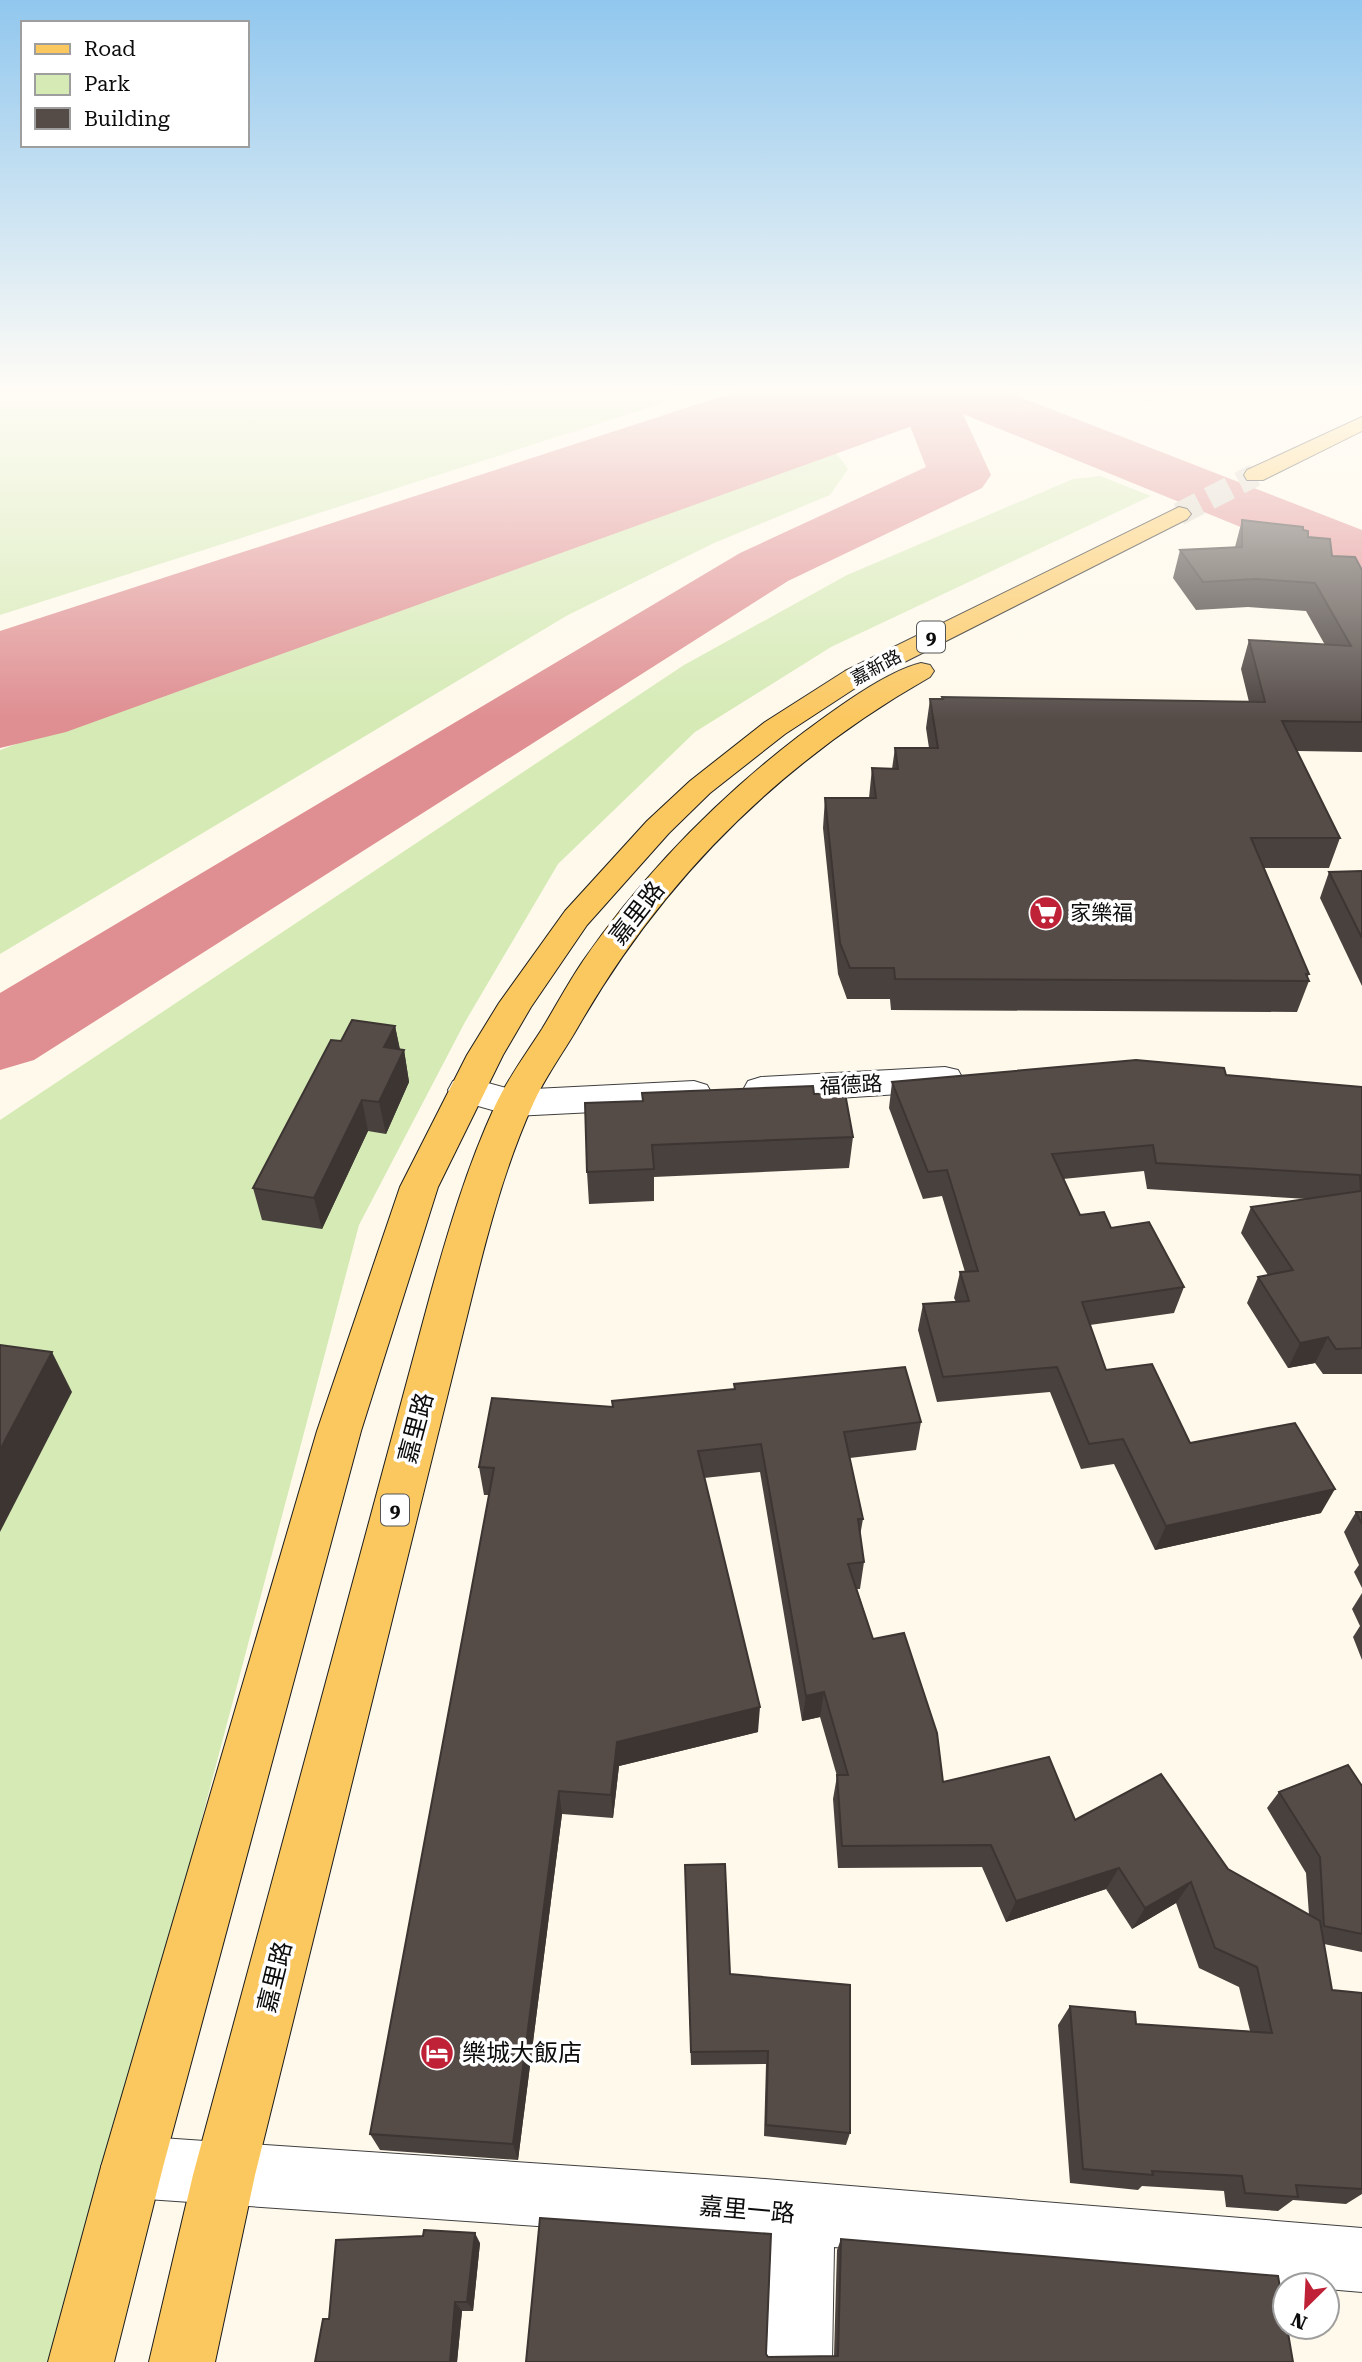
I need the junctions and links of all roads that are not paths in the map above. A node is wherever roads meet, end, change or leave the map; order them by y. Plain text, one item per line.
1 (973, 645) dead end
2 (948, 657) dead end
3 (796, 750) joint
4 (700, 787) joint
5 (980, 1077) edge
6 (466, 1090) junction
7 (514, 1103) junction
8 (132, 2166) junction
9 (224, 2175) junction
10 (803, 2215) junction
11 (1362, 2260) edge
12 (81, 2362) edge
13 (182, 2362) edge
14 (799, 2362) edge

1 - 4 main road, 嘉新路 / 9
2 - 3 main road, 嘉新路 / 9
3 - 7 main road, 嘉里路 / 9
4 - 6 main road, 嘉里路 / 9
5 - 7 street, 福德路
6 - 7 street, 福德路
6 - 8 main road, 嘉里路 / 9
7 - 9 main road, 嘉里路 / 9
8 - 9 street, 嘉里一路
8 - 12 main road, 嘉里路 / 9
9 - 10 street, 嘉里一路
9 - 13 main road, 嘉里路 / 9
10 - 11 street, 嘉里一路
10 - 14 street

